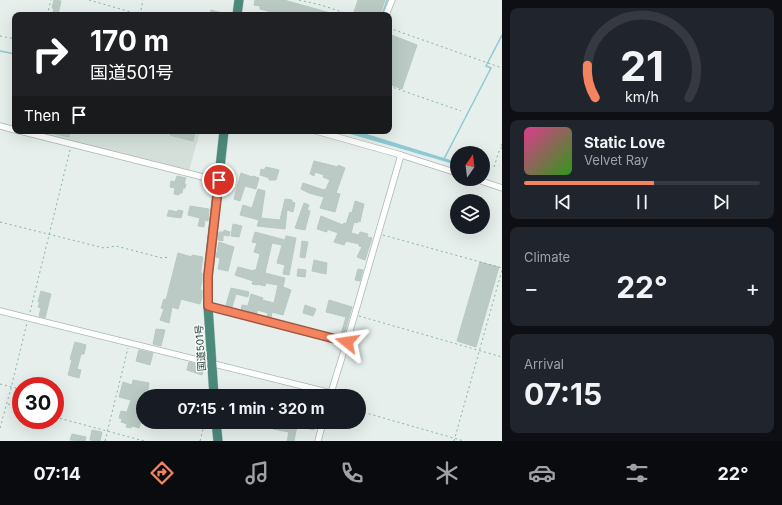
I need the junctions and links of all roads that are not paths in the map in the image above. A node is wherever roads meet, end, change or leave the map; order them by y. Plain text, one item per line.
1 (239, 0) edge
2 (392, 0) edge
3 (238, 12) edge
4 (387, 12) edge
5 (0, 126) edge
6 (12, 129) edge
7 (32, 134) edge
8 (224, 134) edge
9 (327, 134) edge
10 (401, 155) junction
11 (450, 171) edge
12 (219, 180) junction
13 (490, 184) edge
14 (502, 188) edge
15 (208, 306) junction
16 (0, 311) edge
17 (347, 342) junction
18 (211, 363) junction
19 (213, 389) edge
20 (311, 389) edge
21 (332, 389) edge
22 (217, 429) edge
23 (321, 429) edge
24 (218, 441) edge
25 (318, 441) edge

1 - 3 highway
2 - 4 street
5 - 6 street
7 - 12 street
8 - 12 highway, 国道501号
9 - 10 street
10 - 11 street
10 - 17 street
12 - 15 highway, 国道501号
13 - 14 street
15 - 17 street
15 - 18 highway, 国道501号
16 - 18 street
17 - 21 street
18 - 19 highway, 国道501号
18 - 20 street
22 - 24 highway
23 - 25 street

